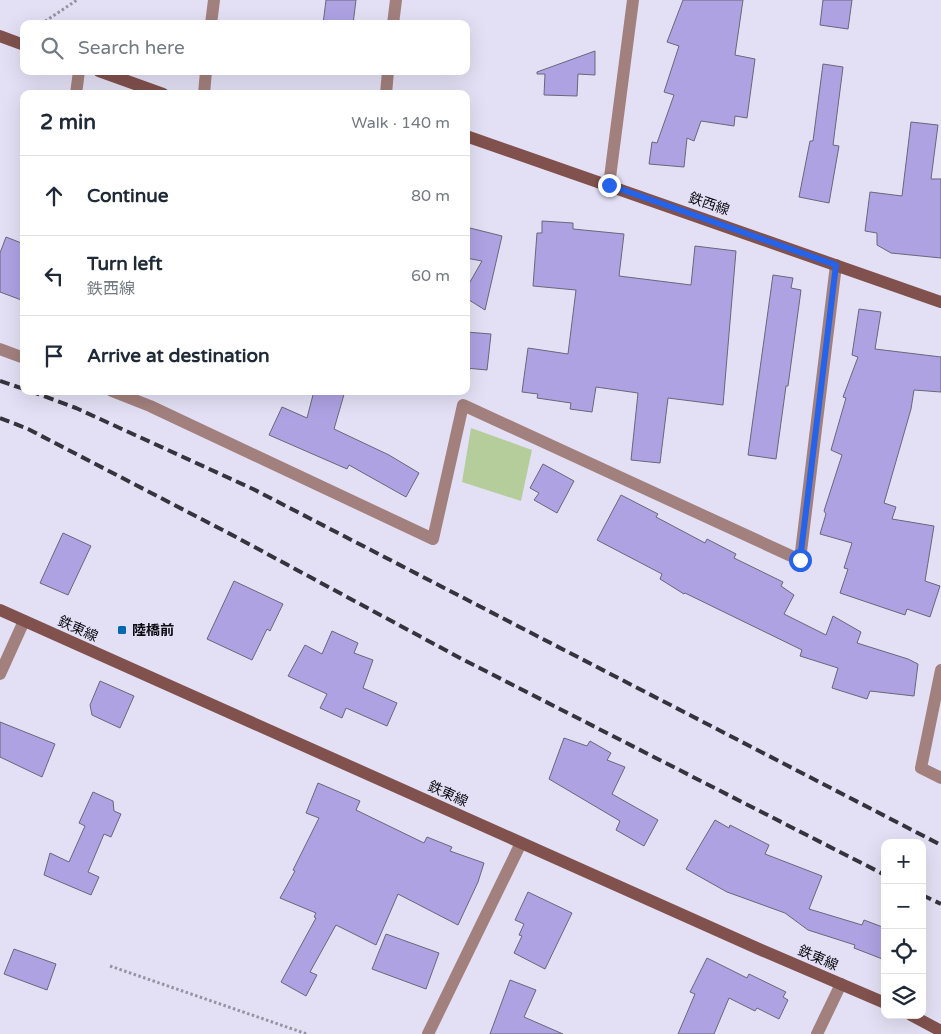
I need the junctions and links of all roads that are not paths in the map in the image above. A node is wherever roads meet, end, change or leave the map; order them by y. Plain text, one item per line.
1 (214, 0) edge
2 (396, 0) edge
3 (633, 0) edge
4 (212, 20) edge
5 (394, 20) edge
6 (1, 38) edge
7 (20, 44) edge
8 (78, 75) edge
9 (110, 75) edge
10 (206, 75) edge
11 (388, 75) edge
12 (77, 90) edge
13 (152, 90) edge
14 (204, 90) edge
15 (386, 90) edge
16 (470, 137) edge
17 (609, 185) junction
18 (836, 265) junction
19 (941, 302) edge
20 (0, 349) edge
21 (20, 356) edge
22 (122, 395) edge
23 (0, 610) edge
24 (24, 621) junction
25 (941, 670) edge
26 (0, 674) edge
27 (941, 778) edge
28 (521, 843) junction
29 (842, 984) junction
30 (881, 1000) edge
31 (918, 1019) edge
32 (941, 1031) edge
33 (428, 1034) edge
34 (817, 1034) edge

1 - 4 street
2 - 5 street
3 - 17 street
6 - 7 street
8 - 12 street
9 - 13 street
10 - 14 street
11 - 15 street
16 - 17 street, 鉄西線
17 - 18 street, 鉄西線
18 - 19 street, 鉄西線
18 - 22 street
20 - 21 street
23 - 24 street, 鉄東線
24 - 26 street
24 - 28 street, 鉄東線
25 - 27 street
28 - 29 street, 鉄東線
28 - 33 street
29 - 30 street, 鉄東線
29 - 34 street
31 - 32 street

